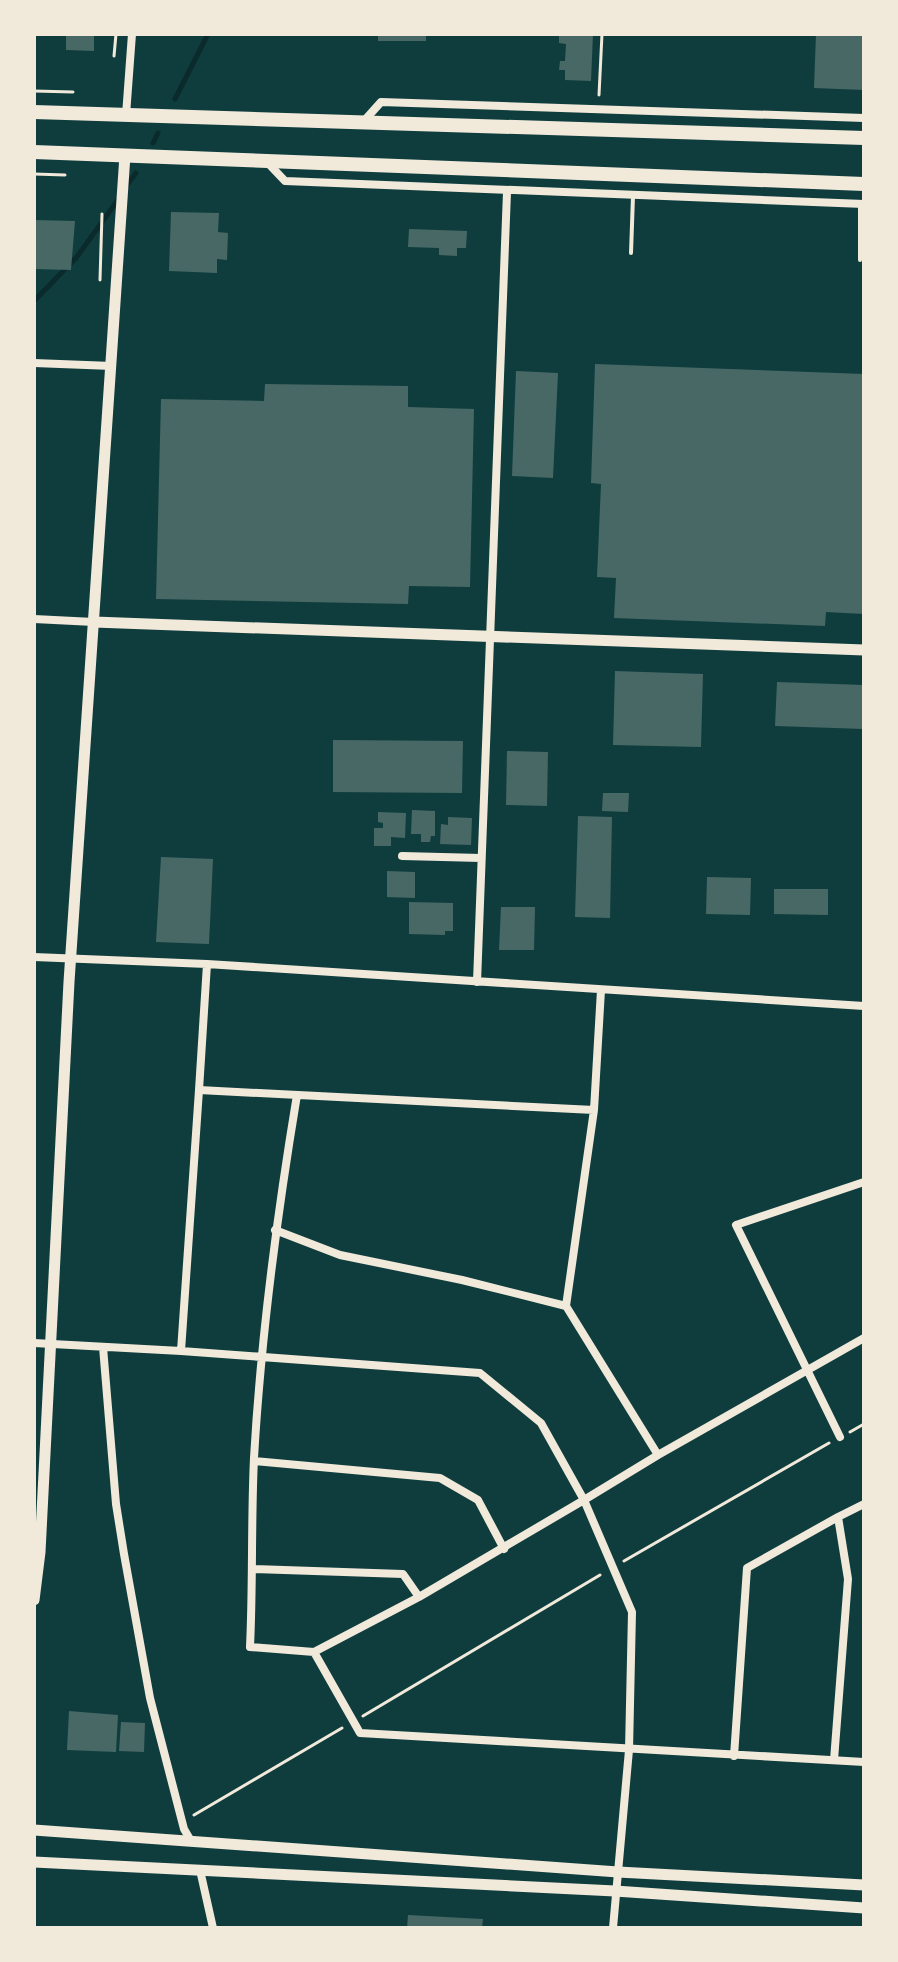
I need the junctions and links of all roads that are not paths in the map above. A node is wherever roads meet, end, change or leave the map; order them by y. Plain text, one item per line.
1 (132, 34) edge
2 (34, 112) edge
3 (126, 115) junction
4 (864, 118) edge
5 (364, 121) junction
6 (864, 138) edge
7 (34, 152) edge
8 (125, 155) junction
9 (266, 161) junction
10 (864, 184) edge
11 (507, 192) junction
12 (633, 196) junction
13 (862, 204) edge
14 (631, 253) dead end
15 (860, 260) dead end
16 (34, 363) edge
17 (112, 366) junction
18 (34, 619) edge
19 (94, 622) junction
20 (489, 636) junction
21 (864, 650) edge
22 (402, 856) dead end
23 (481, 858) junction
24 (34, 957) edge
25 (71, 960) junction
26 (207, 964) junction
27 (477, 982) junction
28 (601, 990) junction
29 (864, 1006) edge
30 (199, 1090) junction
31 (297, 1095) junction
32 (594, 1110) junction
33 (864, 1182) edge
34 (275, 1230) junction
35 (566, 1306) junction
36 (864, 1338) edge
37 (34, 1343) edge
38 (50, 1344) junction
39 (103, 1347) junction
40 (181, 1351) junction
41 (262, 1359) junction
42 (805, 1369) junction
43 (840, 1437) road end
44 (658, 1455) junction
45 (254, 1461) junction
46 (584, 1500) junction
47 (864, 1504) edge
48 (838, 1517) junction
49 (504, 1549) junction
50 (254, 1569) junction
51 (419, 1597) junction
52 (34, 1600) edge
53 (314, 1652) junction
54 (629, 1750) junction
55 (734, 1756) junction
56 (834, 1760) junction
57 (864, 1762) edge
58 (34, 1830) edge
59 (191, 1841) junction
60 (34, 1862) edge
61 (200, 1870) junction
62 (618, 1872) junction
63 (864, 1885) edge
64 (615, 1891) junction
65 (864, 1908) edge
66 (213, 1928) edge
67 (613, 1928) edge

1 - 3 street
2 - 3 highway
3 - 5 highway
4 - 5 street
5 - 6 highway
7 - 8 highway
8 - 9 highway
8 - 17 street
9 - 10 highway
9 - 11 street
11 - 12 street
11 - 20 street
12 - 13 street
12 - 14 lane
13 - 15 lane
16 - 17 street
17 - 19 street
18 - 19 street
19 - 20 street
19 - 25 street
20 - 21 street
20 - 23 street
22 - 23 street
23 - 27 street
24 - 25 street
25 - 26 street
25 - 38 street
26 - 27 street
26 - 30 street
27 - 28 street
28 - 29 street
28 - 32 street
30 - 31 street
30 - 40 street
31 - 32 street
31 - 34 street
32 - 35 street
33 - 42 street
34 - 35 street
34 - 41 street
35 - 44 street
36 - 42 street
37 - 38 street
38 - 39 street
38 - 52 street
39 - 40 street
39 - 59 street
40 - 41 street
41 - 45 street
41 - 46 street
42 - 43 street
42 - 44 street
44 - 46 street
45 - 49 street
45 - 50 street
46 - 49 street
46 - 54 street
47 - 48 street
48 - 55 street
48 - 56 street
49 - 51 street
50 - 51 street
50 - 53 street
51 - 53 street
53 - 54 street
54 - 55 street
54 - 62 street
55 - 56 street
56 - 57 street
58 - 59 street
59 - 62 street
60 - 61 street
61 - 64 street
61 - 66 street
62 - 63 street
62 - 64 street
64 - 65 street
64 - 67 street

